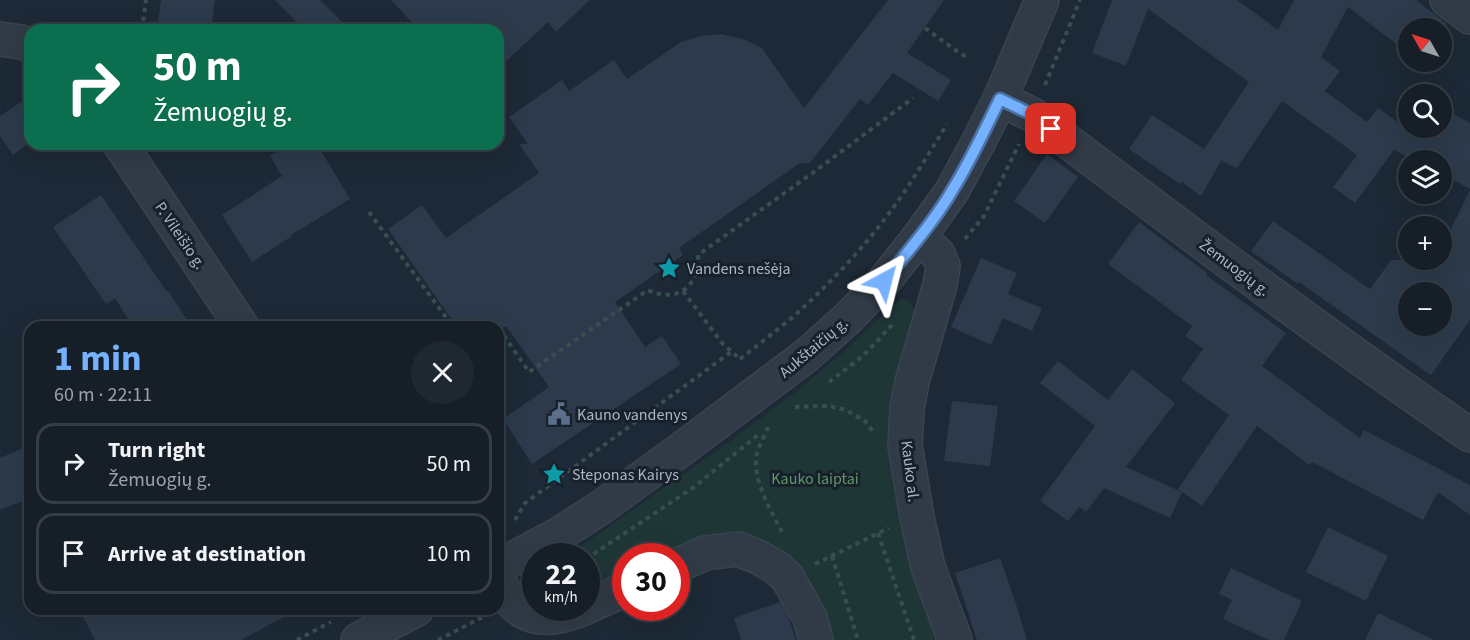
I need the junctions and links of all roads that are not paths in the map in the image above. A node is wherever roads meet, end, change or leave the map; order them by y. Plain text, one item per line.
1 (1042, 0) edge
2 (1447, 0) edge
3 (1470, 17) edge
4 (0, 39) edge
5 (24, 43) edge
6 (1000, 99) junction
7 (124, 150) edge
8 (919, 237) junction
9 (238, 321) edge
10 (1470, 435) edge
11 (690, 560) edge
12 (504, 564) edge
13 (504, 592) edge
14 (522, 611) edge
15 (396, 615) edge
16 (347, 629) edge
17 (816, 640) edge
18 (955, 640) edge

1 - 6 street, Aukštaičių g.
2 - 3 street
4 - 5 street
6 - 8 street, Aukštaičių g.
6 - 10 street, Žemuogių g.
7 - 9 street, P. Vileišio g.
8 - 12 street, Aukštaičių g.
8 - 18 street, Kauko al.
11 - 17 street
13 - 14 street
15 - 16 street

